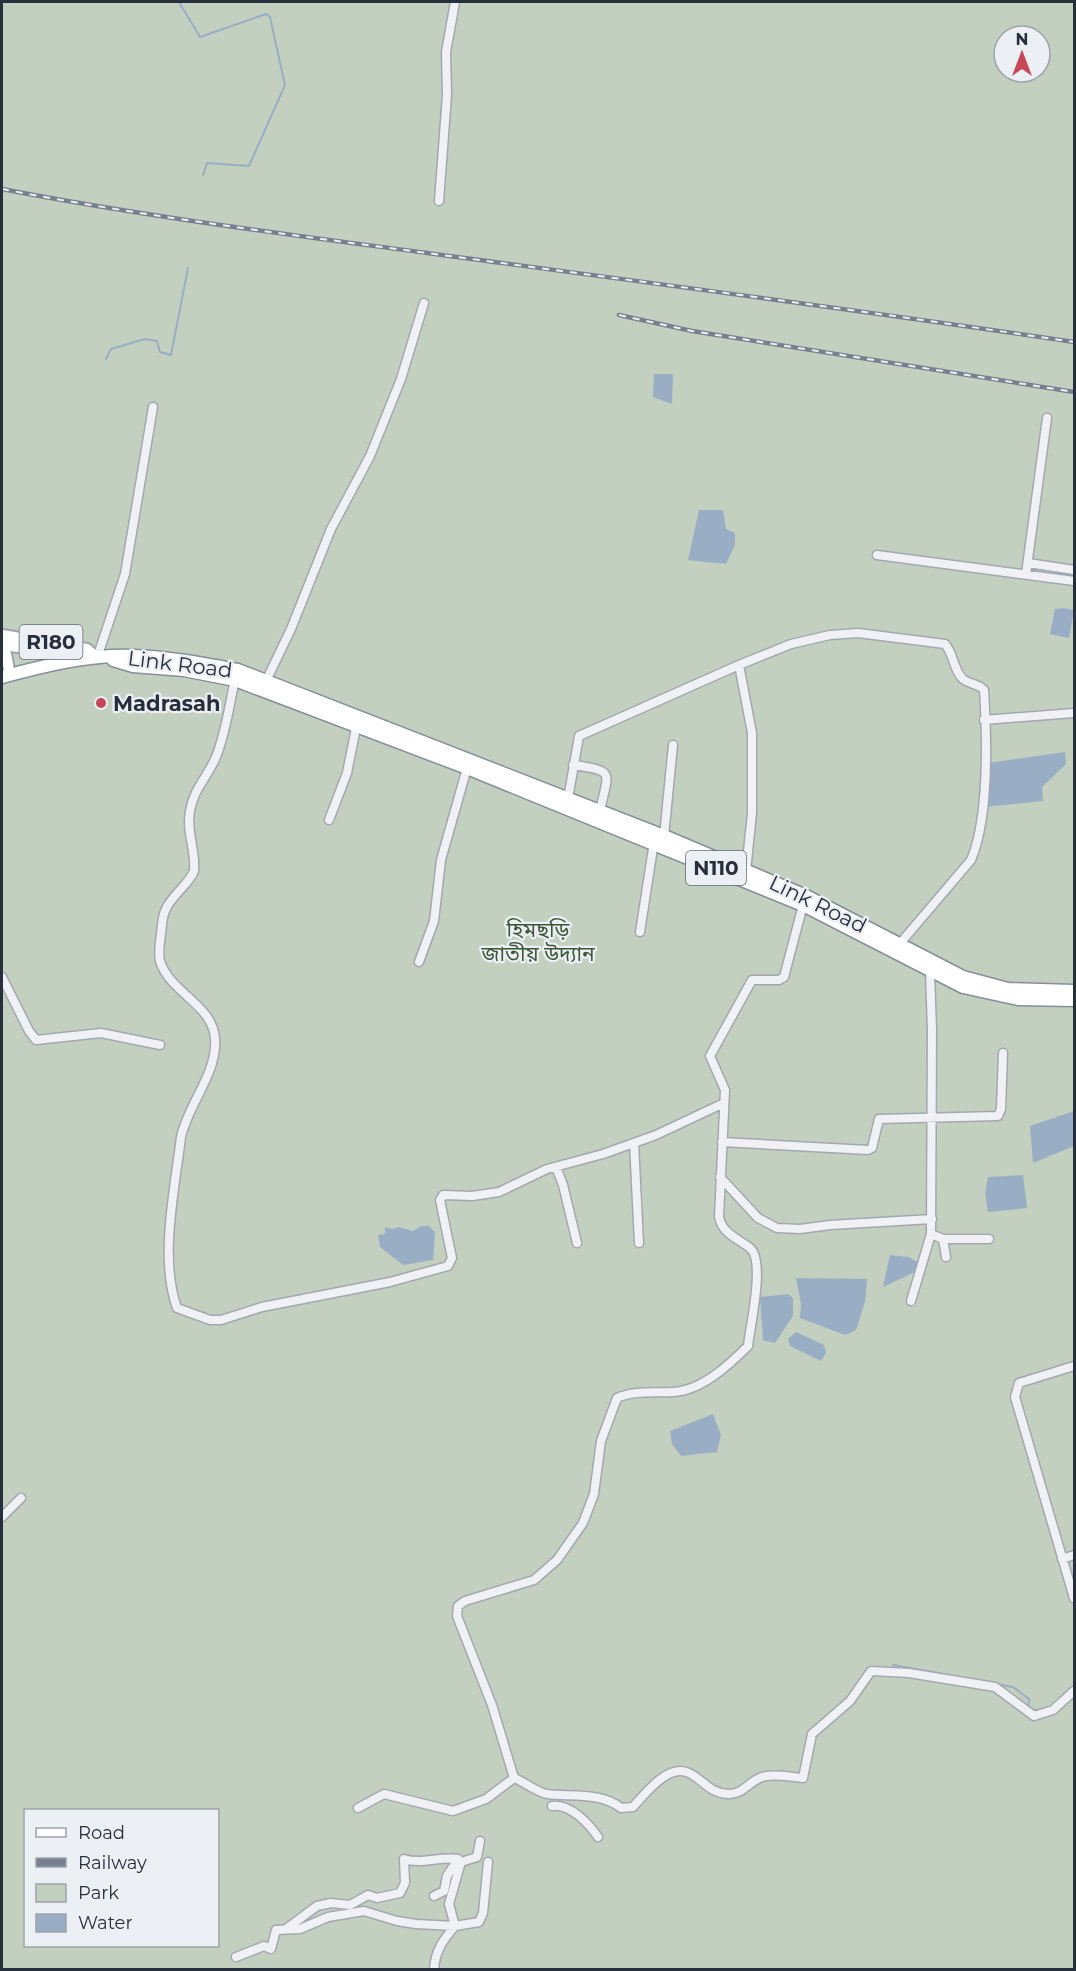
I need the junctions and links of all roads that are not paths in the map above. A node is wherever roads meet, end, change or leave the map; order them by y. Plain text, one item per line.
1 (455, 2) edge
2 (439, 201) dead end
3 (424, 303) dead end
4 (153, 407) dead end
5 (1047, 418) dead end
6 (877, 555) dead end
7 (1028, 563) junction
8 (1074, 570) edge
9 (1026, 574) junction
10 (1074, 581) edge
11 (2, 635) edge
12 (2, 647) edge
13 (103, 658) junction
14 (738, 665) junction
15 (6, 676) edge
16 (235, 680) junction
17 (266, 681) junction
18 (1074, 713) edge
19 (984, 720) junction
20 (357, 722) junction
21 (673, 745) dead end
22 (573, 765) junction
23 (467, 768) junction
24 (568, 799) junction
25 (600, 810) junction
26 (329, 820) dead end
27 (659, 839) junction
28 (746, 871) junction
29 (803, 905) junction
30 (640, 932) dead end
31 (896, 948) junction
32 (418, 962) dead end
33 (930, 972) junction
34 (2, 977) edge
35 (1074, 991) edge
36 (1074, 1000) edge
37 (160, 1045) dead end
38 (1003, 1053) dead end
39 (724, 1103) junction
40 (931, 1117) junction
41 (722, 1142) junction
42 (634, 1143) junction
43 (555, 1167) junction
44 (720, 1177) junction
45 (932, 1219) junction
46 (931, 1234) junction
47 (943, 1239) junction
48 (989, 1239) dead end
49 (577, 1243) dead end
50 (639, 1243) dead end
51 (945, 1257) dead end
52 (911, 1301) dead end
53 (1074, 1366) edge
54 (21, 1498) dead end
55 (2, 1517) edge
56 (1074, 1555) edge
57 (1062, 1559) junction
58 (1074, 1598) edge
59 (1074, 1691) edge
60 (514, 1778) junction
61 (552, 1806) dead end
62 (358, 1808) dead end
63 (598, 1837) dead end
64 (480, 1841) dead end
65 (488, 1862) dead end
66 (434, 1896) dead end
67 (455, 1926) junction
68 (285, 1930) junction
69 (236, 1957) dead end
70 (434, 1970) edge

1 - 2 street
3 - 17 street
4 - 13 street
5 - 7 street
6 - 9 street
7 - 8 street
7 - 9 street
9 - 10 street
11 - 13 main road, R180
12 - 13 main road, R180
12 - 15 main road, R180
13 - 15 highway, N110
13 - 16 highway, Link Road / N110
13 - 17 highway, Link Road / N110
14 - 19 street
14 - 22 street
14 - 28 street
16 - 20 highway, Link Road / N110
16 - 43 street
17 - 20 highway, Link Road / N110
18 - 19 street
19 - 31 street
20 - 23 highway, Link Road / N110
20 - 24 highway, Link Road / N110
20 - 26 street
21 - 27 street
22 - 24 street
22 - 25 street
23 - 27 highway, Link Road / N110
23 - 32 street
24 - 25 highway, Link Road / N110
25 - 27 highway, Link Road / N110
27 - 28 highway, Link Road / N110
27 - 29 highway, Link Road / N110
27 - 30 street
28 - 31 highway, Link Road / N110
29 - 31 highway, Link Road / N110
29 - 39 street
31 - 33 highway, Link Road / N110
31 - 35 highway, Link Road / N110
33 - 36 highway, Link Road / N110
33 - 40 street
34 - 37 street
38 - 40 street
39 - 41 street
39 - 42 street
40 - 41 street
40 - 45 street
41 - 44 street
42 - 43 street
42 - 50 street
43 - 49 street
44 - 45 street
44 - 60 street
45 - 46 street
46 - 47 street
46 - 52 street
47 - 48 street
47 - 51 street
53 - 57 street
54 - 55 street
56 - 57 street
57 - 58 street
59 - 60 street
60 - 62 street
61 - 63 street
64 - 67 street
65 - 67 street
66 - 68 street
67 - 68 street
67 - 70 street
68 - 69 street

